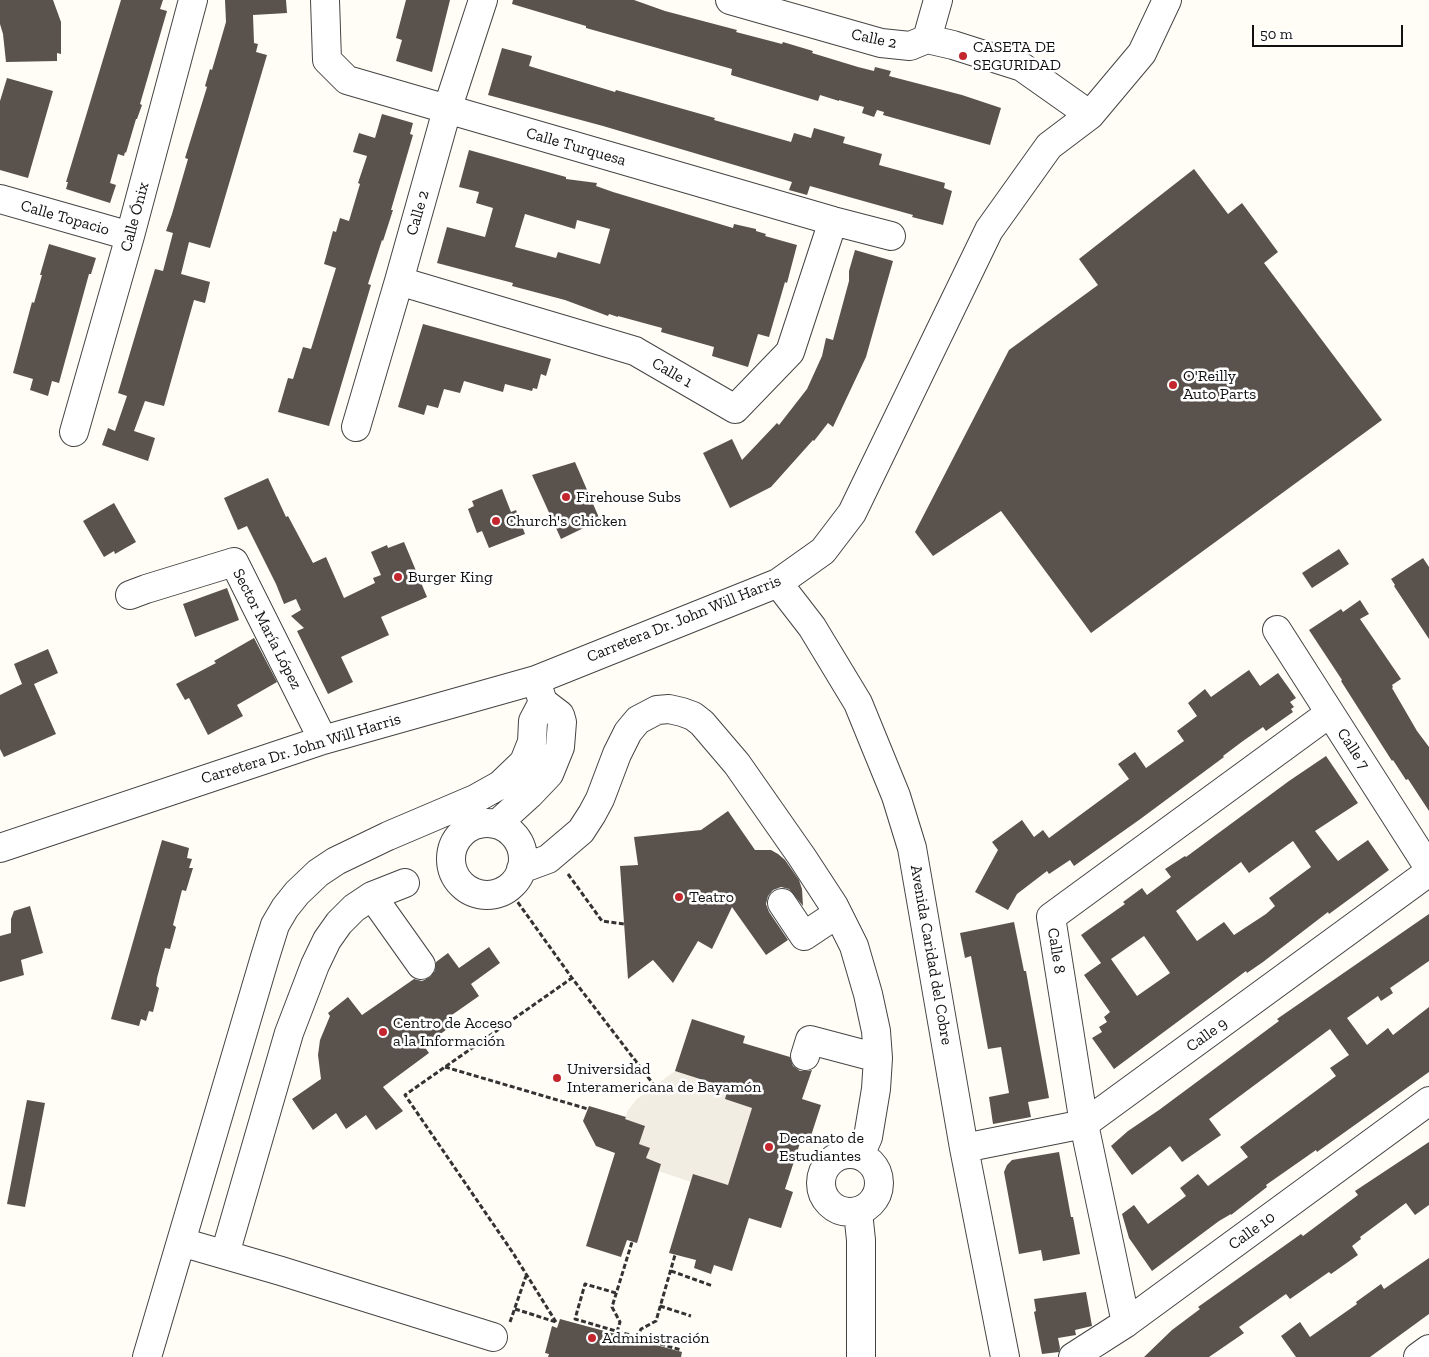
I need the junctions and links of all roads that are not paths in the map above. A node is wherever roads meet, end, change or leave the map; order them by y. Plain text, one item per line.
1 (193, 0) edge
2 (325, 0) edge
3 (483, 0) edge
4 (730, 0) edge
5 (938, 0) edge
6 (1167, 0) edge
7 (927, 39) junction
8 (447, 110) junction
9 (1090, 115) junction
10 (0, 199) edge
11 (833, 222) junction
12 (130, 236) junction
13 (891, 236) dead end
14 (399, 281) junction
15 (356, 427) dead end
16 (74, 432) dead end
17 (778, 583) junction
18 (130, 595) dead end
19 (1277, 630) dead end
20 (540, 691) junction
21 (1330, 713) junction
22 (323, 740) junction
23 (497, 824) junction
24 (388, 836) junction
25 (0, 848) edge
26 (453, 848) junction
27 (1429, 868) edge
28 (1429, 872) edge
29 (514, 878) junction
30 (405, 883) dead end
31 (372, 896) junction
32 (782, 902) dead end
33 (838, 914) junction
34 (421, 965) dead end
35 (805, 1056) dead end
36 (878, 1058) junction
37 (1429, 1102) edge
38 (1084, 1124) junction
39 (964, 1148) junction
40 (860, 1155) junction
41 (858, 1212) junction
42 (181, 1242) junction
43 (225, 1254) junction
44 (1126, 1323) junction
45 (499, 1330) road end
46 (1429, 1349) edge
47 (147, 1357) edge
48 (861, 1357) edge
49 (1005, 1357) edge
50 (1073, 1357) edge
51 (1418, 1357) edge

1 - 12 street, Calle Ónix
2 - 8 street, Calle Turquesa
3 - 8 street, Calle 2
4 - 7 street, Calle 2
5 - 7 street
6 - 9 street, Carretera Dr. John Will Harris
7 - 9 street, Calle 2
8 - 11 street, Calle Turquesa
8 - 14 street, Calle 2
9 - 17 street, Carretera Dr. John Will Harris
10 - 12 street, Calle Topacio
11 - 13 street, Calle Turquesa
11 - 14 street, Calle 1
12 - 16 street, Calle Ónix
14 - 15 street, Calle 2
17 - 20 street, Carretera Dr. John Will Harris
17 - 39 street, Avenida Caridad del Cobre
18 - 22 street, Sector María López
19 - 21 street, Calle 7
20 - 22 street, Carretera Dr. John Will Harris
20 - 23 street
20 - 24 street
21 - 27 street, Calle 7
21 - 38 street, Calle 8
22 - 25 street, Carretera Dr. John Will Harris
23 - 26 street
23 - 29 street
24 - 26 street
24 - 42 street
26 - 29 street
28 - 38 street, Calle 9
29 - 33 street
30 - 31 street
31 - 34 street
31 - 43 street
32 - 33 street
33 - 36 street
35 - 36 street
36 - 40 street
37 - 44 street, Calle 10
38 - 39 street, Calle 9
38 - 44 street, Calle 8
39 - 49 street, Avenida Caridad del Cobre
40 - 41 street
40 - 41 street
41 - 48 street
42 - 43 street
42 - 47 street
43 - 45 street
44 - 50 street, Calle 10
46 - 51 street

